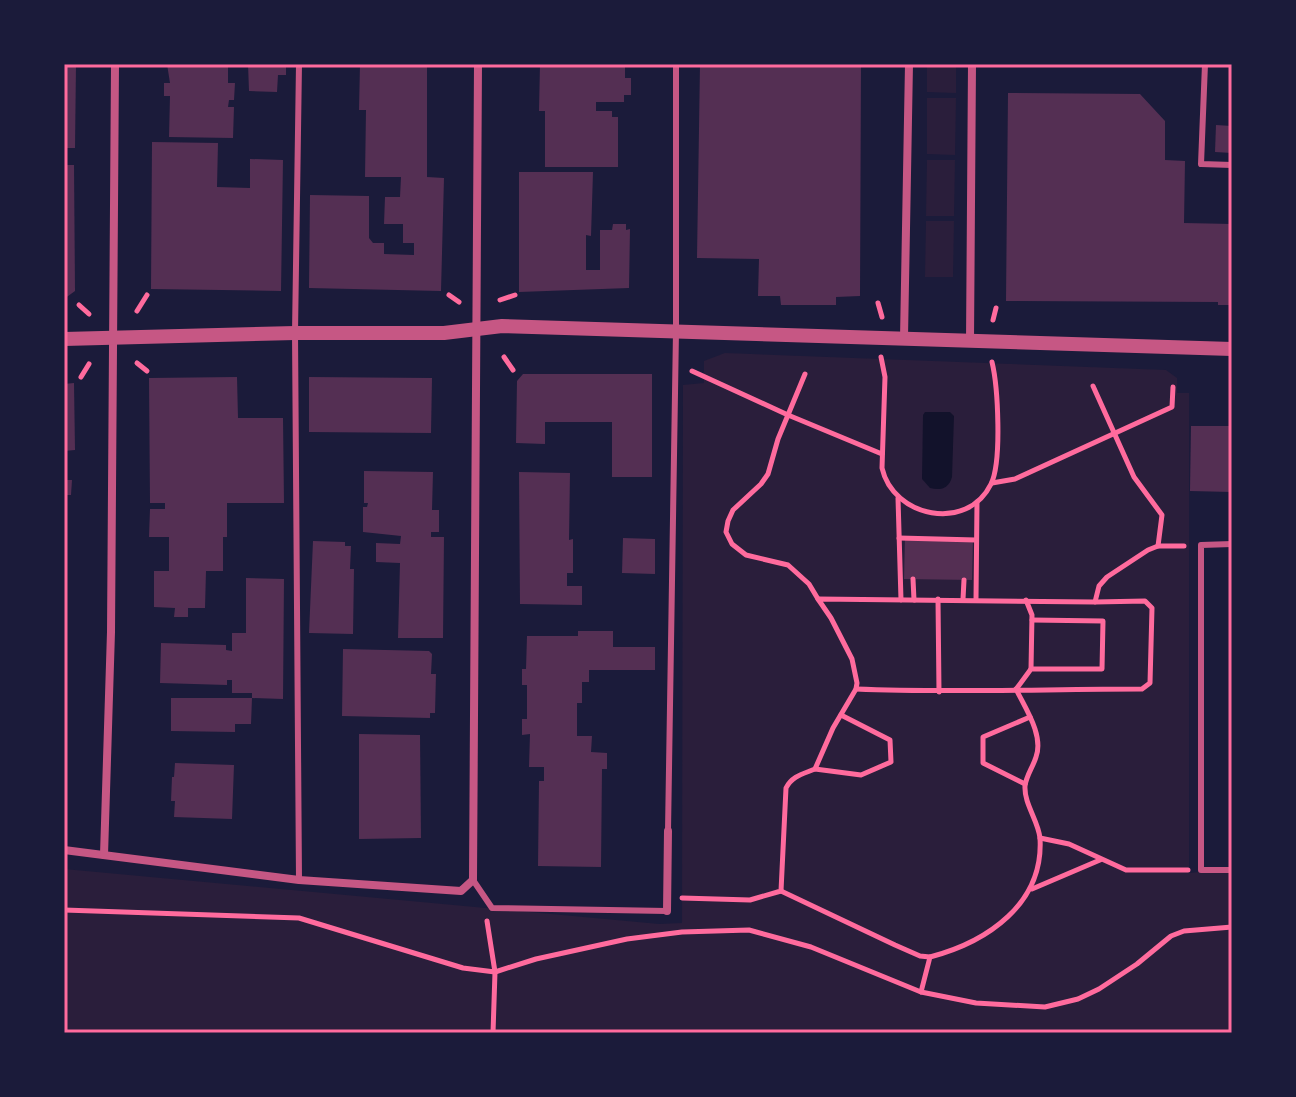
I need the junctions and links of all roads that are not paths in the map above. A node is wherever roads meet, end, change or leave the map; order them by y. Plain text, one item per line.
1 (115, 64) edge
2 (299, 64) edge
3 (478, 64) edge
4 (676, 64) edge
5 (909, 64) edge
6 (972, 64) edge
7 (1205, 64) edge
8 (1232, 165) edge
9 (476, 330) junction
10 (676, 331) junction
11 (295, 333) junction
12 (113, 337) junction
13 (904, 338) junction
14 (64, 339) edge
15 (970, 341) junction
16 (1232, 349) edge
17 (1232, 544) edge
18 (668, 831) joint
19 (64, 850) edge
20 (104, 855) junction
21 (1232, 870) edge
22 (299, 880) junction
23 (473, 880) junction
24 (667, 911) joint

1 - 12 street
2 - 11 lane
3 - 9 street
4 - 10 lane
5 - 13 street
6 - 15 street
7 - 8 lane
9 - 10 street
9 - 11 street
9 - 23 street
10 - 13 street
10 - 18 lane
11 - 12 street
11 - 22 lane
12 - 14 street
12 - 20 street
13 - 15 street
15 - 16 street
17 - 21 lane
18 - 24 street
19 - 20 street
20 - 22 street
22 - 23 street
23 - 24 lane

